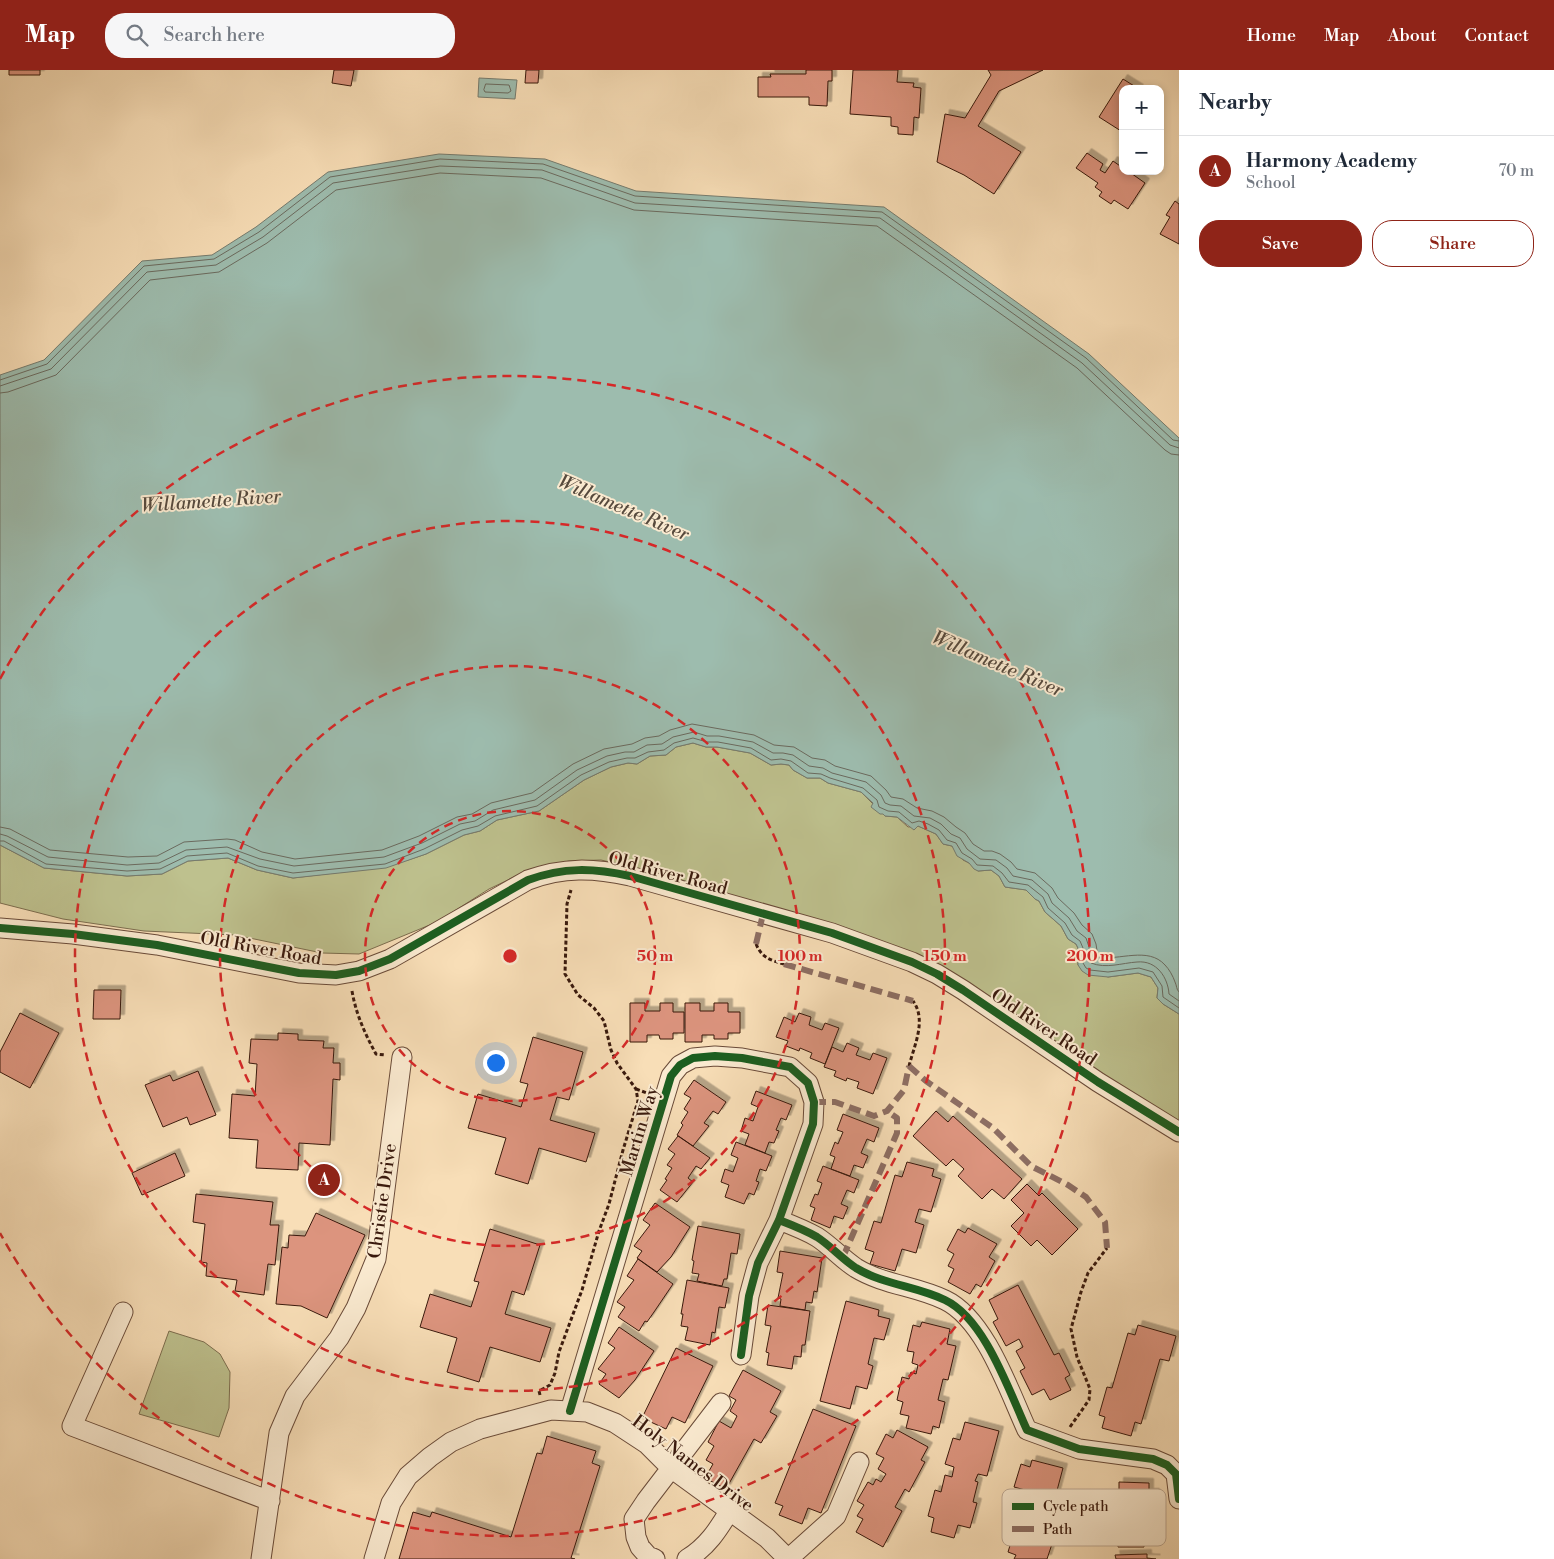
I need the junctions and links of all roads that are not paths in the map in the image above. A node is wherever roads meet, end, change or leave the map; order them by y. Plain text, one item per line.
1 (0, 928) edge
2 (402, 1057) road end
3 (1179, 1132) edge
4 (779, 1220) junction
5 (123, 1312) dead end
6 (741, 1355) dead end
7 (721, 1403) dead end
8 (570, 1411) junction
9 (859, 1462) dead end
10 (671, 1468) junction
11 (1179, 1499) edge
12 (270, 1501) junction
13 (730, 1510) junction
14 (261, 1559) edge
15 (374, 1559) edge
16 (655, 1559) edge
17 (687, 1559) edge
18 (788, 1559) edge

1 - 3 street, Old River Road
2 - 12 street, Christie Drive
4 - 6 street, Martin Way
4 - 8 street, Martin Way
4 - 11 street
5 - 12 street
7 - 10 street
8 - 10 street, Holy Names Drive
8 - 15 street, Holy Names Drive
9 - 18 street
10 - 13 street, Holy Names Drive
10 - 16 street
12 - 14 street, Christie Drive
13 - 17 street
13 - 18 street, Holy Names Drive

